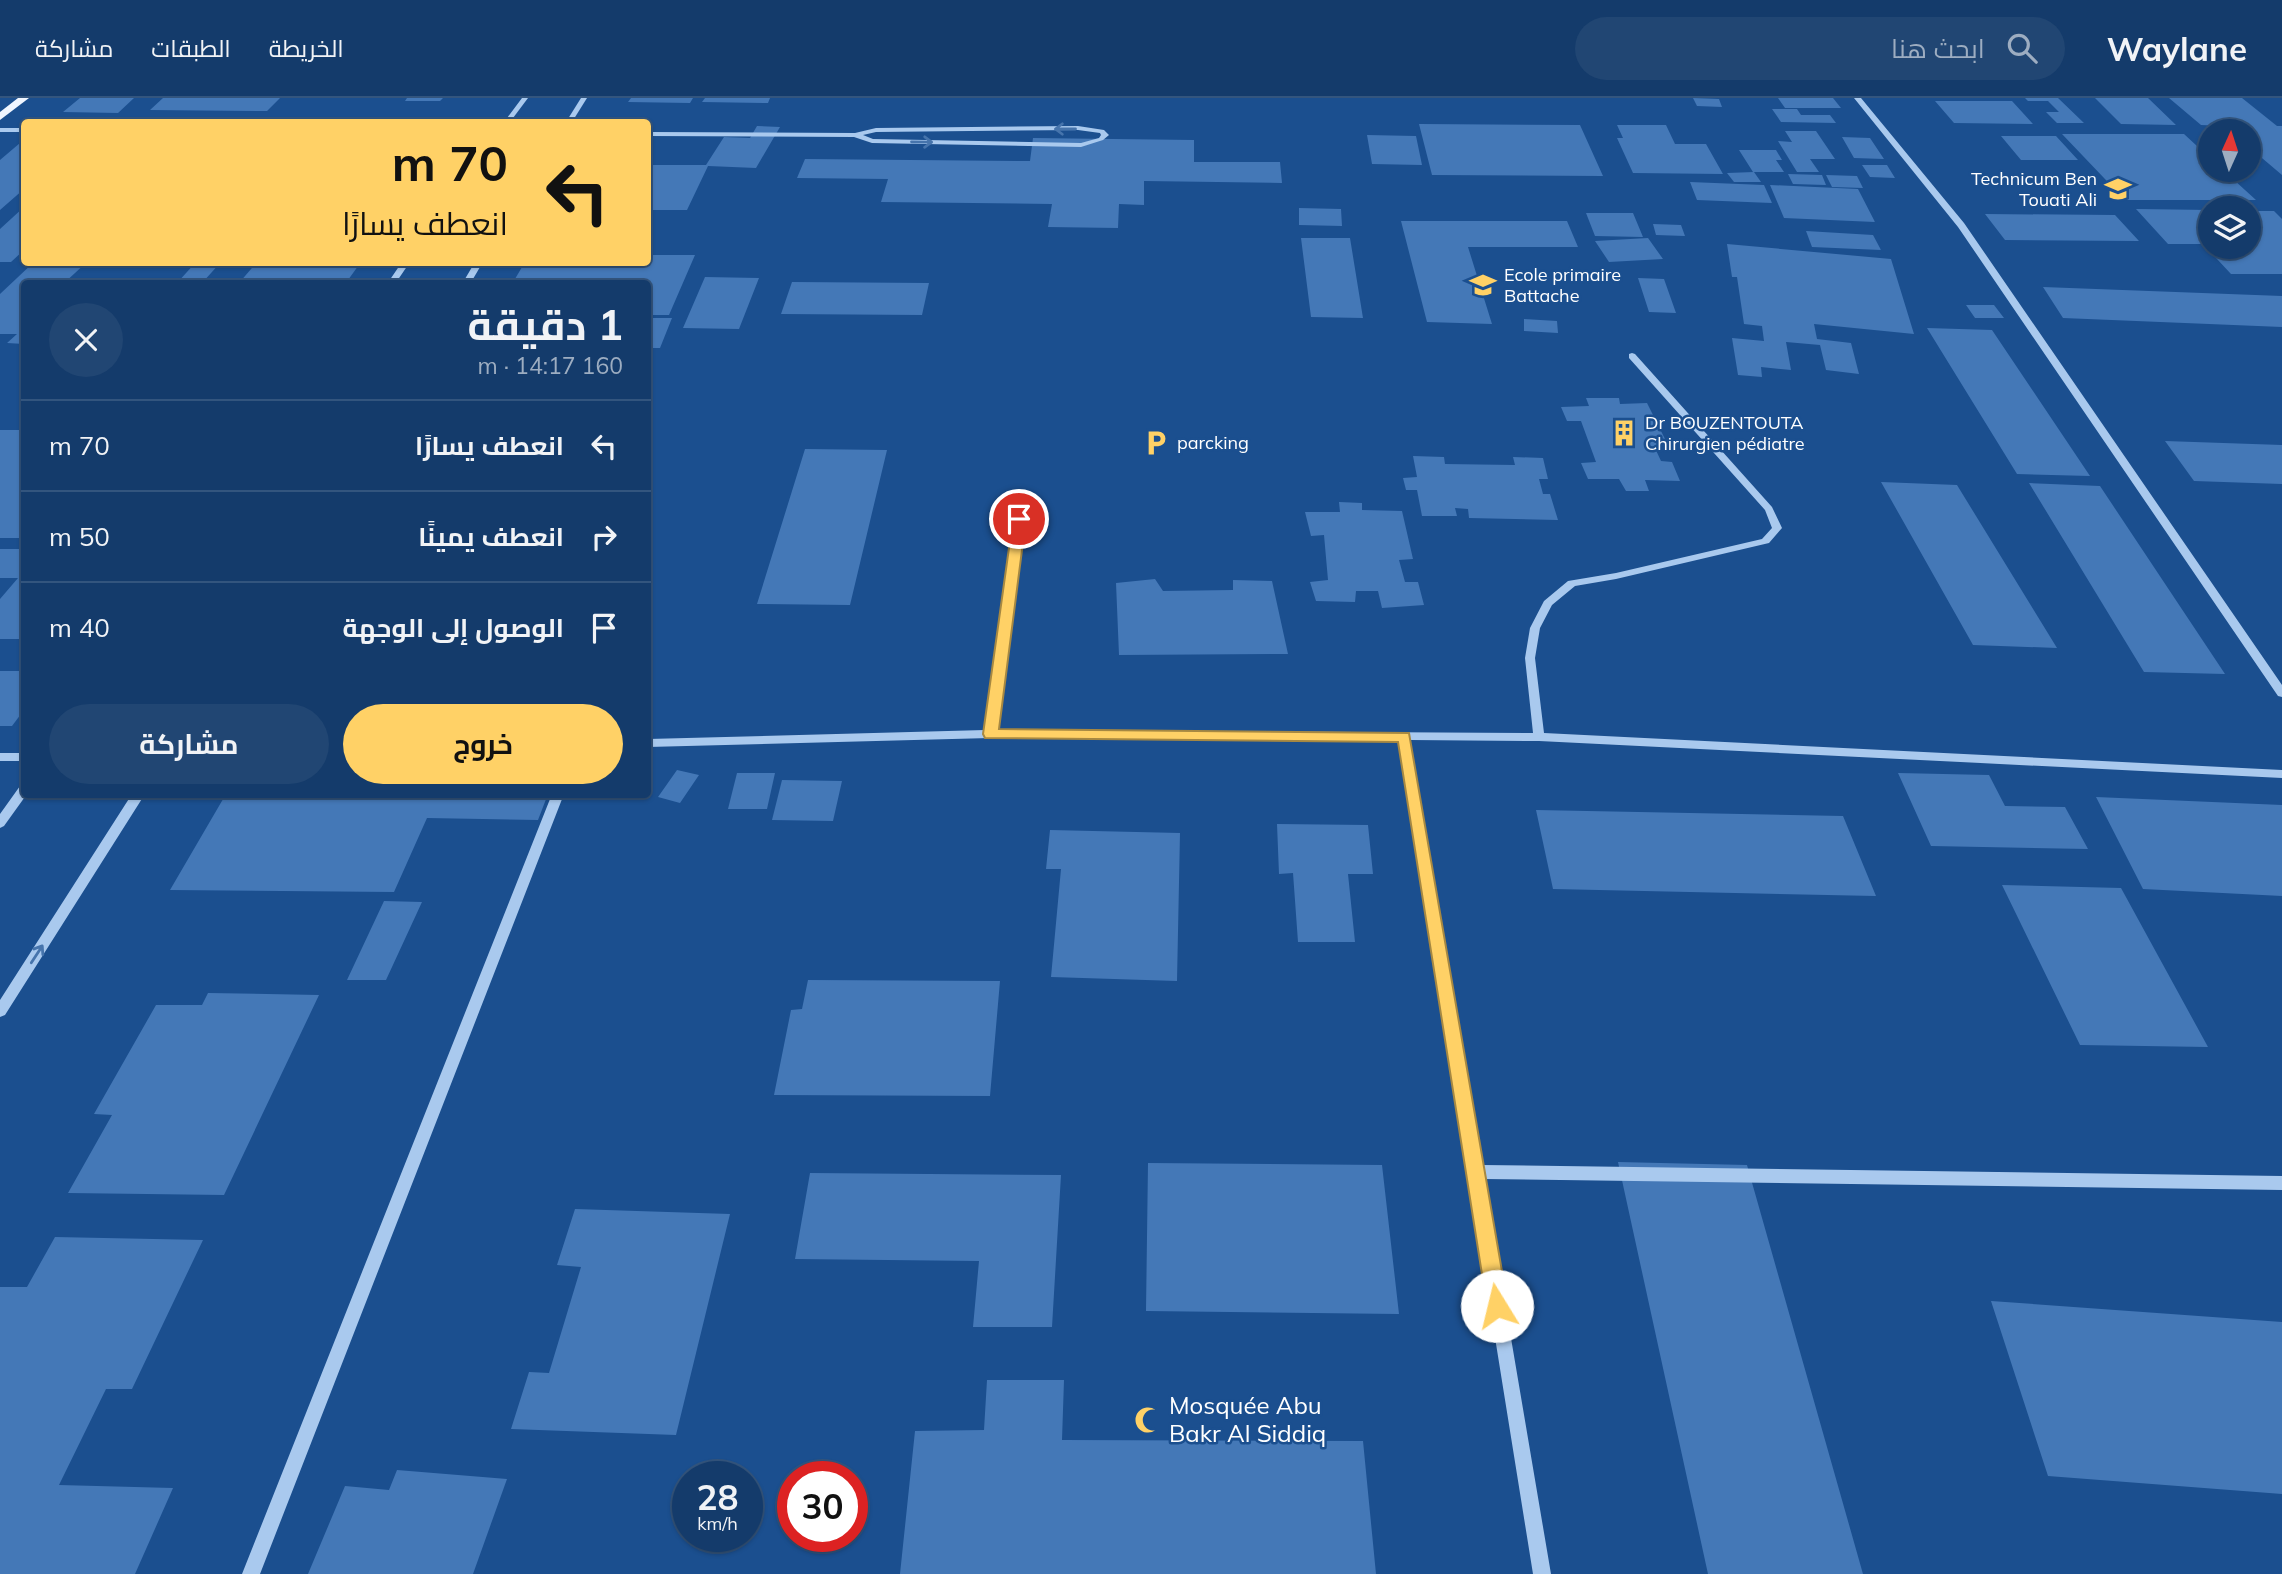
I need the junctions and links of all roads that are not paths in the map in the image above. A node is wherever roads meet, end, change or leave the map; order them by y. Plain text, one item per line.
1 (24, 98) edge
2 (525, 98) edge
3 (584, 98) edge
4 (1857, 98) edge
5 (0, 117) edge
6 (510, 119) edge
7 (571, 119) edge
8 (0, 130) edge
9 (21, 130) edge
10 (651, 134) edge
11 (855, 135) junction
12 (1632, 356) dead end
13 (1019, 519) dead end
14 (2282, 693) edge
15 (990, 734) junction
16 (1404, 736) junction
17 (1539, 737) junction
18 (651, 743) edge
19 (0, 757) edge
20 (21, 757) edge
21 (2282, 774) edge
22 (21, 793) edge
23 (136, 798) edge
24 (556, 798) edge
25 (0, 823) edge
26 (0, 1011) edge
27 (1475, 1172) junction
28 (2282, 1183) edge
29 (251, 1574) edge
30 (1542, 1574) edge

1 - 5 main road
2 - 6 street
3 - 7 street
4 - 14 street
8 - 9 street
10 - 11 street
11 -> 11 street
12 - 17 street
13 - 15 street
15 - 16 street
15 - 18 street
16 - 17 street
16 - 27 street
17 - 21 street
19 - 20 street
22 - 25 street
26 -> 23 street
24 - 29 street
27 - 28 street
27 - 30 street

